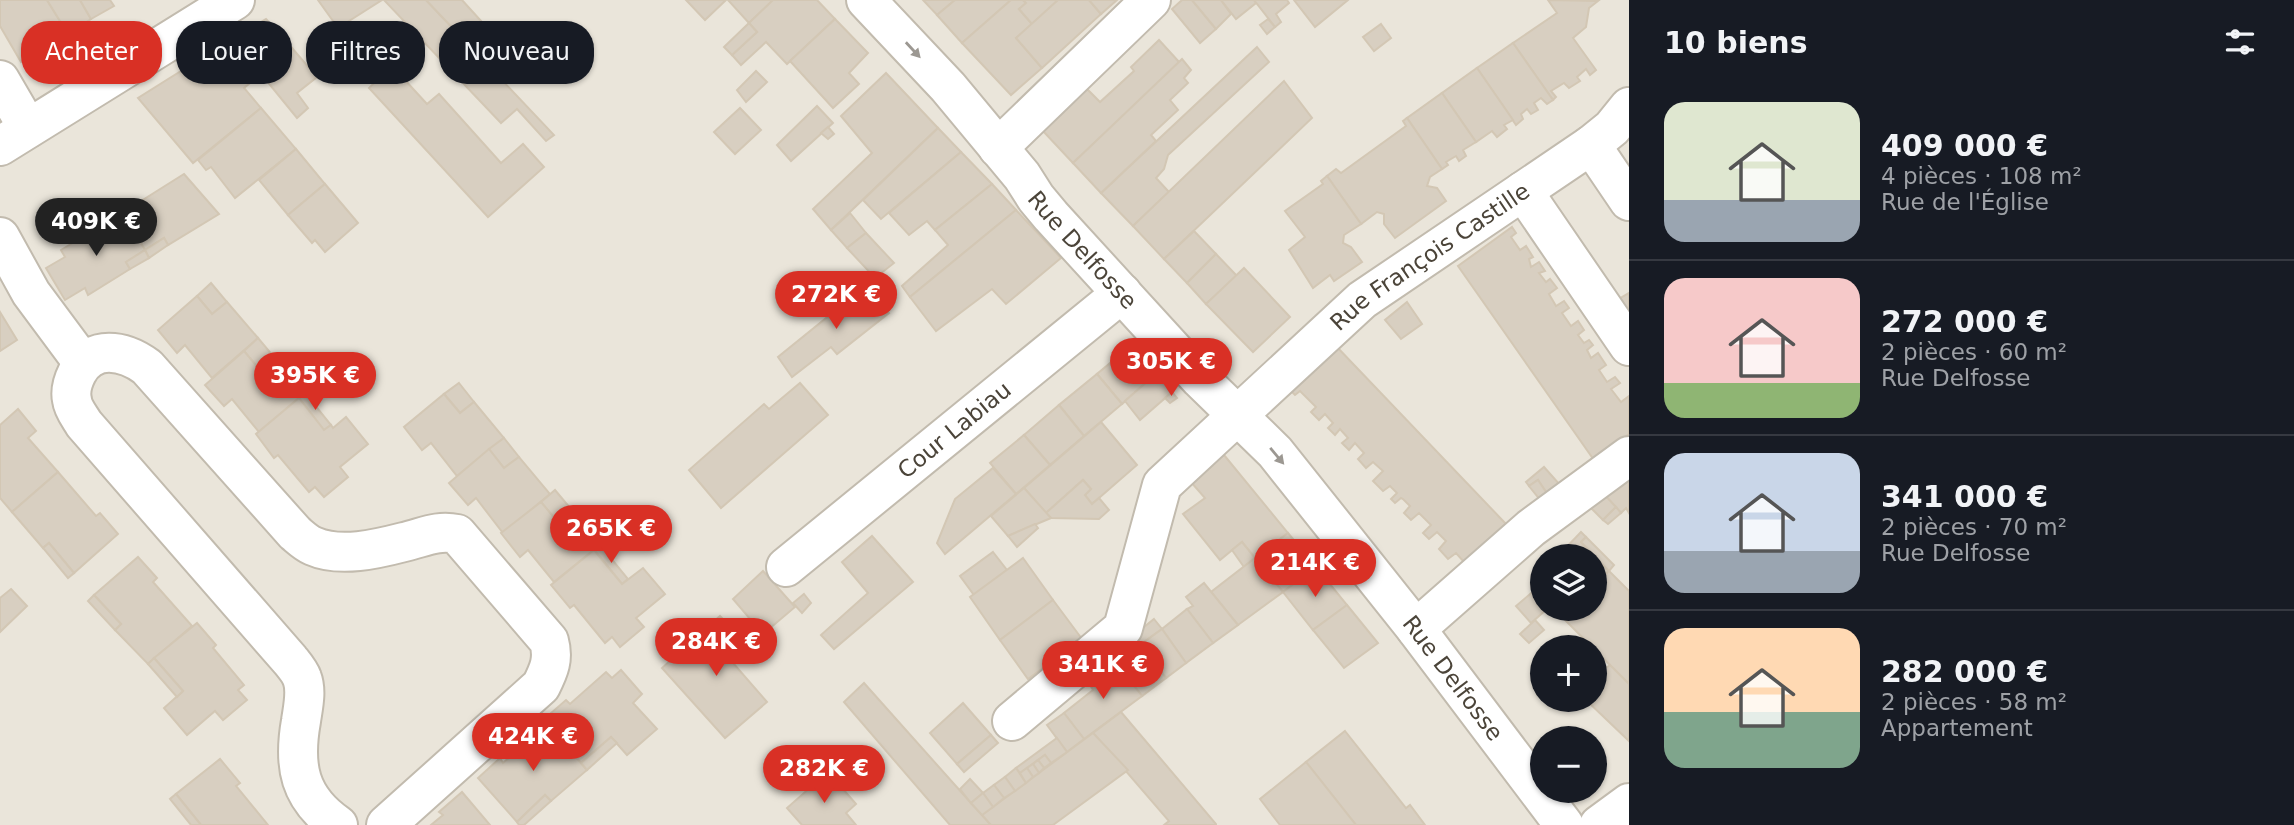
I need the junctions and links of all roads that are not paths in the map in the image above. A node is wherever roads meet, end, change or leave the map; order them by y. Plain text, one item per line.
1 (235, 0) edge
2 (866, 0) edge
3 (1151, 0) edge
4 (0, 80) edge
5 (1629, 107) edge
6 (14, 137) edge
7 (1591, 145) junction
8 (998, 148) junction
9 (1523, 191) junction
10 (1629, 201) edge
11 (0, 237) edge
12 (1122, 293) junction
13 (1629, 346) edge
14 (83, 363) junction
15 (1239, 416) junction
16 (1629, 456) edge
17 (786, 567) dead end
18 (1416, 629) junction
19 (1012, 721) dead end
20 (1629, 803) edge
21 (338, 825) edge
22 (386, 825) edge
23 (1564, 825) edge
24 (1600, 825) edge

1 - 6 street
2 -> 8 street, Rue Delfosse
3 - 8 street
4 - 6 street
5 - 7 street, Rue François Castille
7 - 9 street, Rue François Castille
7 - 10 street
8 - 12 street, Rue Delfosse
9 - 13 street
9 - 15 street, Rue François Castille
11 - 14 street
12 - 15 street, Rue Delfosse
12 - 17 street, Cour Labiau
14 - 21 street
14 - 22 street
15 -> 18 street, Rue Delfosse
15 - 19 street, Rue François Castille
16 - 18 street
18 - 23 street, Rue Delfosse
20 - 24 street

